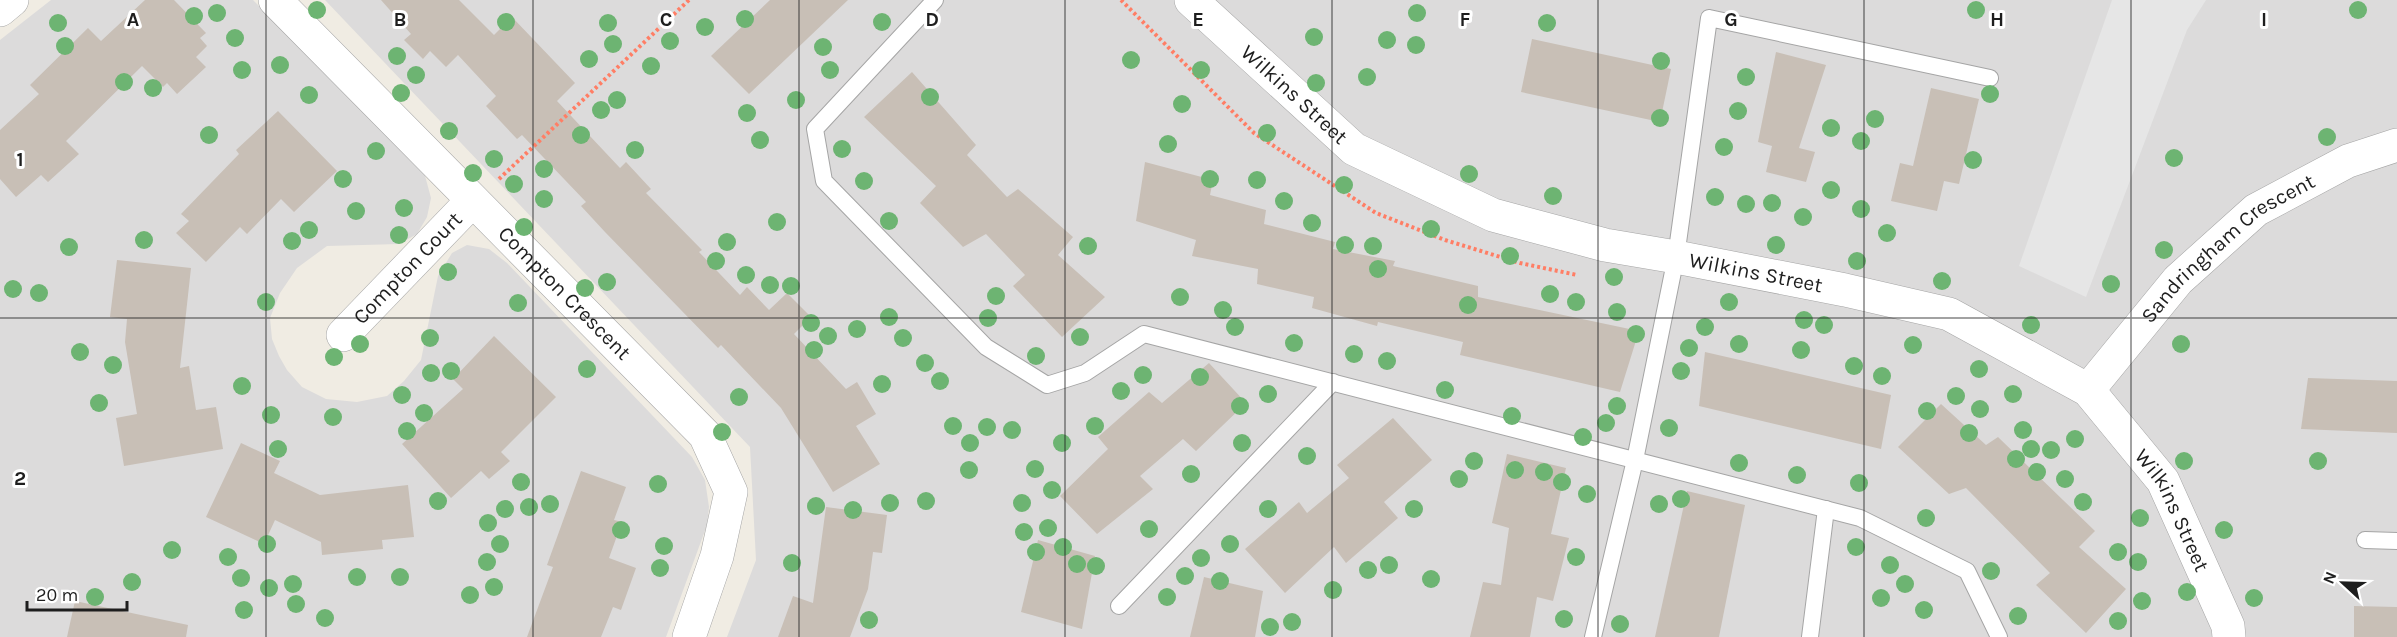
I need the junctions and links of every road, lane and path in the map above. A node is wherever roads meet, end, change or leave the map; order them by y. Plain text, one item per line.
1 (12, 0) edge
2 (275, 0) edge
3 (689, 0) edge
4 (935, 0) edge
5 (1191, 0) edge
6 (0, 10) edge
7 (1990, 78) dead end
8 (2397, 145) edge
9 (498, 180) dead end
10 (472, 201) junction
11 (1676, 257) junction
12 (343, 335) dead end
13 (1333, 382) junction
14 (2088, 390) junction
15 (1635, 460) junction
16 (1826, 509) junction
17 (2365, 540) dead end
18 (2397, 541) edge
19 (1119, 606) dead end
20 (689, 637) edge
21 (1593, 637) edge
22 (1810, 637) edge
23 (1999, 637) edge
24 (2229, 637) edge

1 - 6 street
2 - 10 street, Compton Crescent
3 - 9 path
4 - 13 lane
5 - 11 street, Wilkins Street
7 - 11 lane
8 - 14 street, Sandringham Crescent
10 - 12 street, Compton Court
10 - 20 street, Compton Crescent
11 - 14 street, Wilkins Street
11 - 15 lane
13 - 15 lane
13 - 19 lane
14 - 24 street, Wilkins Street
15 - 16 lane
15 - 21 lane
16 - 22 lane
16 - 23 lane
17 - 18 lane

